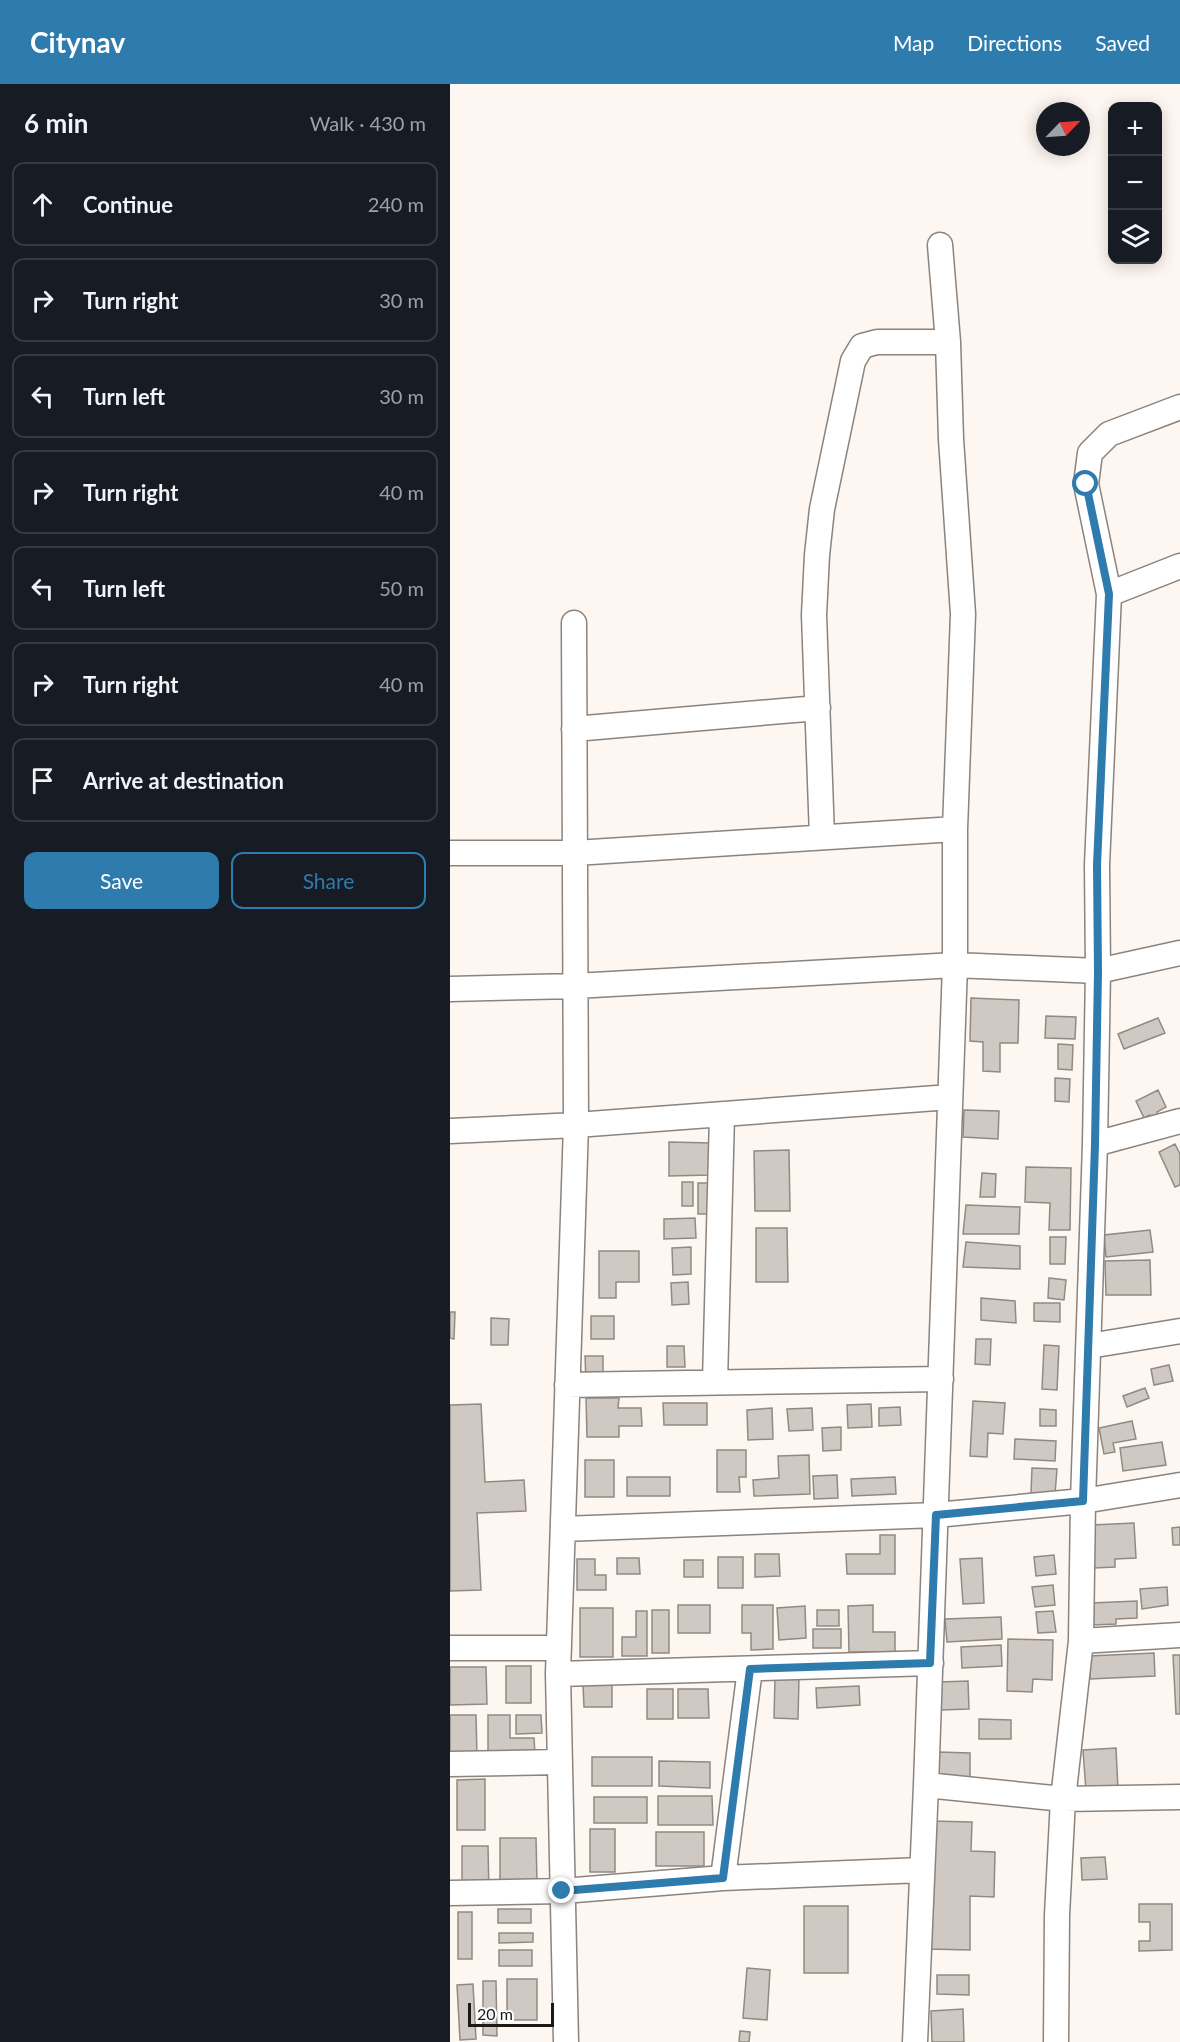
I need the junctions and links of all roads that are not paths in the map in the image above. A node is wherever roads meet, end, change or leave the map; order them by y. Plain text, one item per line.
1 (940, 245) dead end
2 (948, 342) junction
3 (1180, 407) edge
4 (1180, 566) edge
5 (1109, 594) junction
6 (574, 623) dead end
7 (818, 708) junction
8 (574, 729) junction
9 (955, 829) junction
10 (822, 837) junction
11 (450, 853) edge
12 (574, 853) junction
13 (1180, 953) edge
14 (955, 965) junction
15 (1098, 972) junction
16 (575, 986) junction
17 (450, 989) edge
18 (950, 1098) junction
19 (722, 1115) junction
20 (1180, 1121) edge
21 (576, 1125) junction
22 (450, 1131) edge
23 (1095, 1144) junction
24 (1180, 1331) edge
25 (1089, 1346) junction
26 (941, 1379) junction
27 (715, 1383) junction
28 (567, 1385) junction
29 (1180, 1485) edge
30 (1083, 1501) junction
31 (936, 1515) junction
32 (563, 1529) junction
33 (1180, 1635) edge
34 (1081, 1641) junction
35 (450, 1648) edge
36 (559, 1648) junction
37 (930, 1663) junction
38 (750, 1669) junction
39 (558, 1674) junction
40 (560, 1761) junction
41 (450, 1764) edge
42 (926, 1785) junction
43 (1180, 1797) edge
44 (1062, 1799) junction
45 (922, 1870) junction
46 (723, 1878) junction
47 (562, 1891) junction
48 (450, 1893) edge
49 (566, 2042) edge
50 (915, 2042) edge
51 (1056, 2042) edge

1 - 2 street
2 - 7 street
2 - 9 street
3 - 5 street
4 - 5 street
5 - 15 street
6 - 8 street
7 - 8 street
7 - 10 street
8 - 12 street
9 - 10 street
9 - 14 street
10 - 12 street
11 - 12 street
12 - 16 street
13 - 15 street
14 - 15 street
14 - 16 street
14 - 18 street
15 - 23 street
16 - 17 street
16 - 21 street
18 - 19 street
18 - 26 street
19 - 21 street
19 - 27 street
20 - 23 street
21 - 22 street
21 - 28 street
23 - 25 street
24 - 25 street
25 - 30 street
26 - 27 street
26 - 31 street
27 - 28 street
28 - 32 street
29 - 30 street
30 - 31 street
30 - 34 street
31 - 32 street
31 - 37 street
32 - 36 street
33 - 34 street
34 - 44 street
35 - 36 street
36 - 39 street
37 - 38 street
37 - 42 street
38 - 39 street
38 - 46 street
39 - 40 street
40 - 41 street
40 - 47 street
42 - 44 street
42 - 45 street
43 - 44 street
44 - 51 street
45 - 46 street
45 - 50 street
46 - 47 street
47 - 48 street
47 - 49 street

